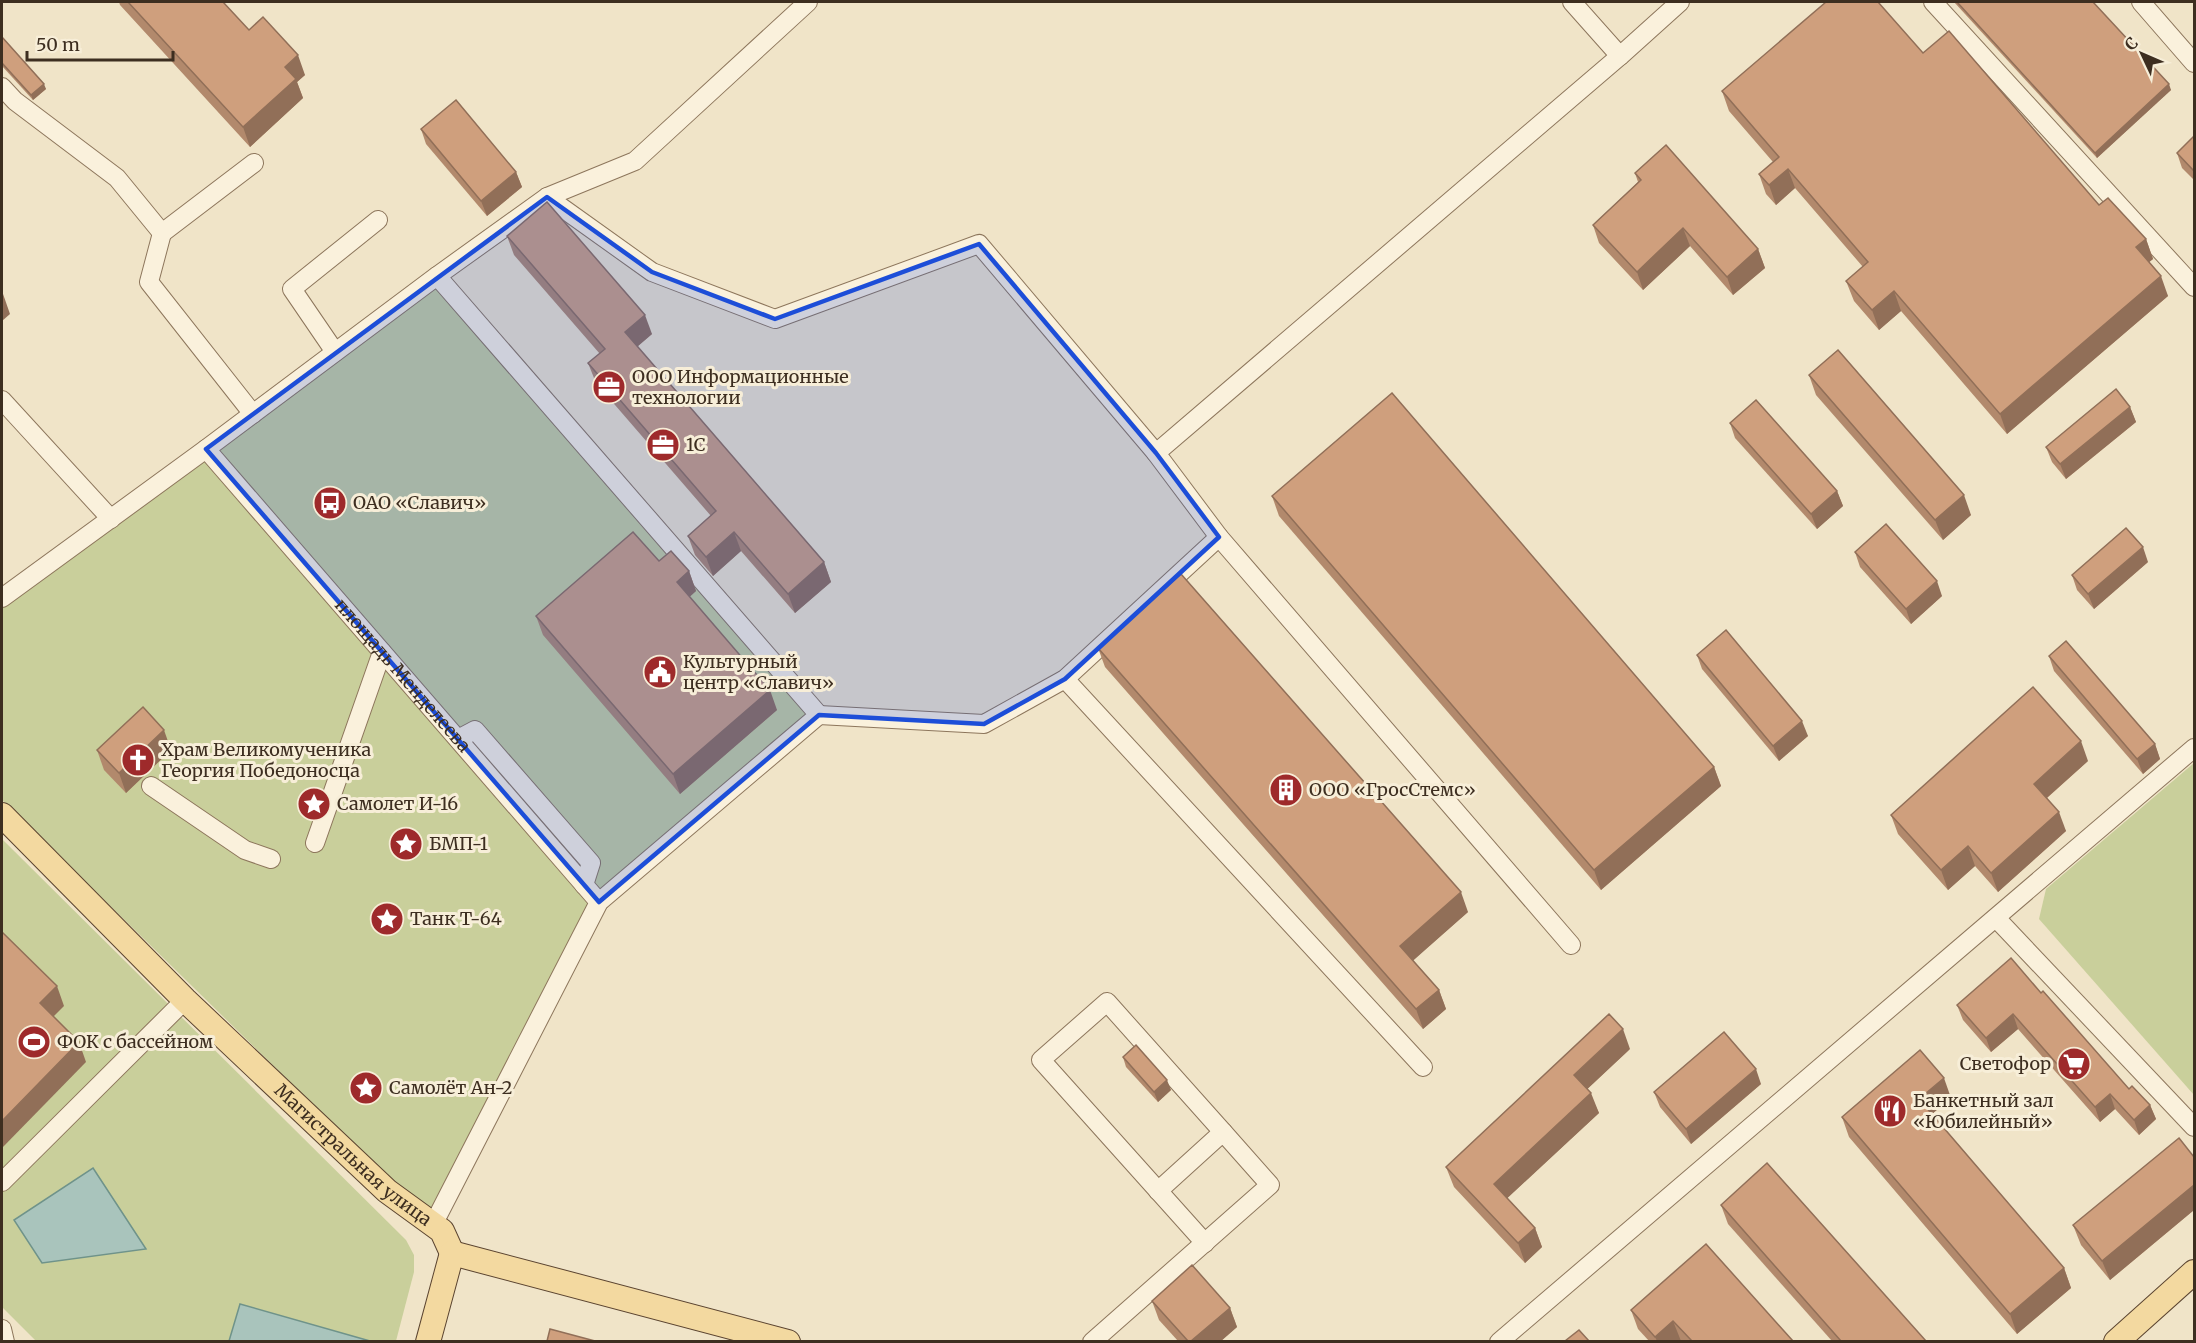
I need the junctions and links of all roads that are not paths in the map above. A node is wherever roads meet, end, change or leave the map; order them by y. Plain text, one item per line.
1 (808, 2) edge
2 (1572, 2) edge
3 (1680, 2) edge
4 (1933, 2) edge
5 (2141, 2) edge
6 (1620, 56) junction
7 (2194, 63) edge
8 (2, 87) edge
9 (254, 163) dead end
10 (546, 197) junction
11 (378, 220) dead end
12 (162, 233) junction
13 (437, 276) junction
14 (2194, 287) edge
15 (335, 352) junction
16 (2, 400) edge
17 (253, 414) junction
18 (206, 449) junction
19 (1156, 453) junction
20 (111, 519) junction
21 (1219, 537) junction
22 (2, 598) edge
23 (382, 652) junction
24 (1065, 679) junction
25 (819, 715) junction
26 (2194, 748) edge
27 (151, 786) dead end
28 (2, 814) edge
29 (315, 843) dead end
30 (271, 859) dead end
31 (599, 902) junction
32 (1996, 918) junction
33 (1571, 945) dead end
34 (185, 1000) junction
35 (1423, 1066) dead end
36 (2194, 1127) edge
37 (1223, 1132) junction
38 (2, 1182) edge
39 (1158, 1191) junction
40 (434, 1223) junction
41 (1205, 1243) junction
42 (452, 1253) junction
43 (2194, 1272) edge
44 (2, 1329) edge
45 (5, 1341) edge
46 (428, 1341) edge
47 (788, 1341) edge
48 (1092, 1341) edge
49 (1499, 1341) edge
50 (2116, 1341) edge

1 - 10 street
2 - 6 street
3 - 6 street
4 - 14 street
5 - 7 street
6 - 19 street
8 - 12 street
9 - 12 street
10 - 13 street
10 - 19 street
11 - 15 street
12 - 17 street
13 - 15 street
13 - 25 street
15 - 17 street
16 - 20 street
17 - 18 street
18 - 20 street
18 - 23 street, площадь Менделеева
19 - 21 street
20 - 22 street
21 - 24 street
21 - 33 street
23 - 29 street
23 - 31 street, площадь Менделеева
24 - 25 street
24 - 35 street
25 - 31 street
26 - 32 street
27 - 30 street
28 - 34 main road, Магистральная улица
31 - 40 street
32 - 36 street
32 - 49 street
34 - 38 street
34 - 40 main road, Магистральная улица
37 - 39 street
37 - 39 street
37 - 41 street
39 - 41 street
40 - 42 main road, Магистральная улица
41 - 48 street
42 - 46 main road
42 - 47 main road
43 - 50 main road
44 - 45 street

